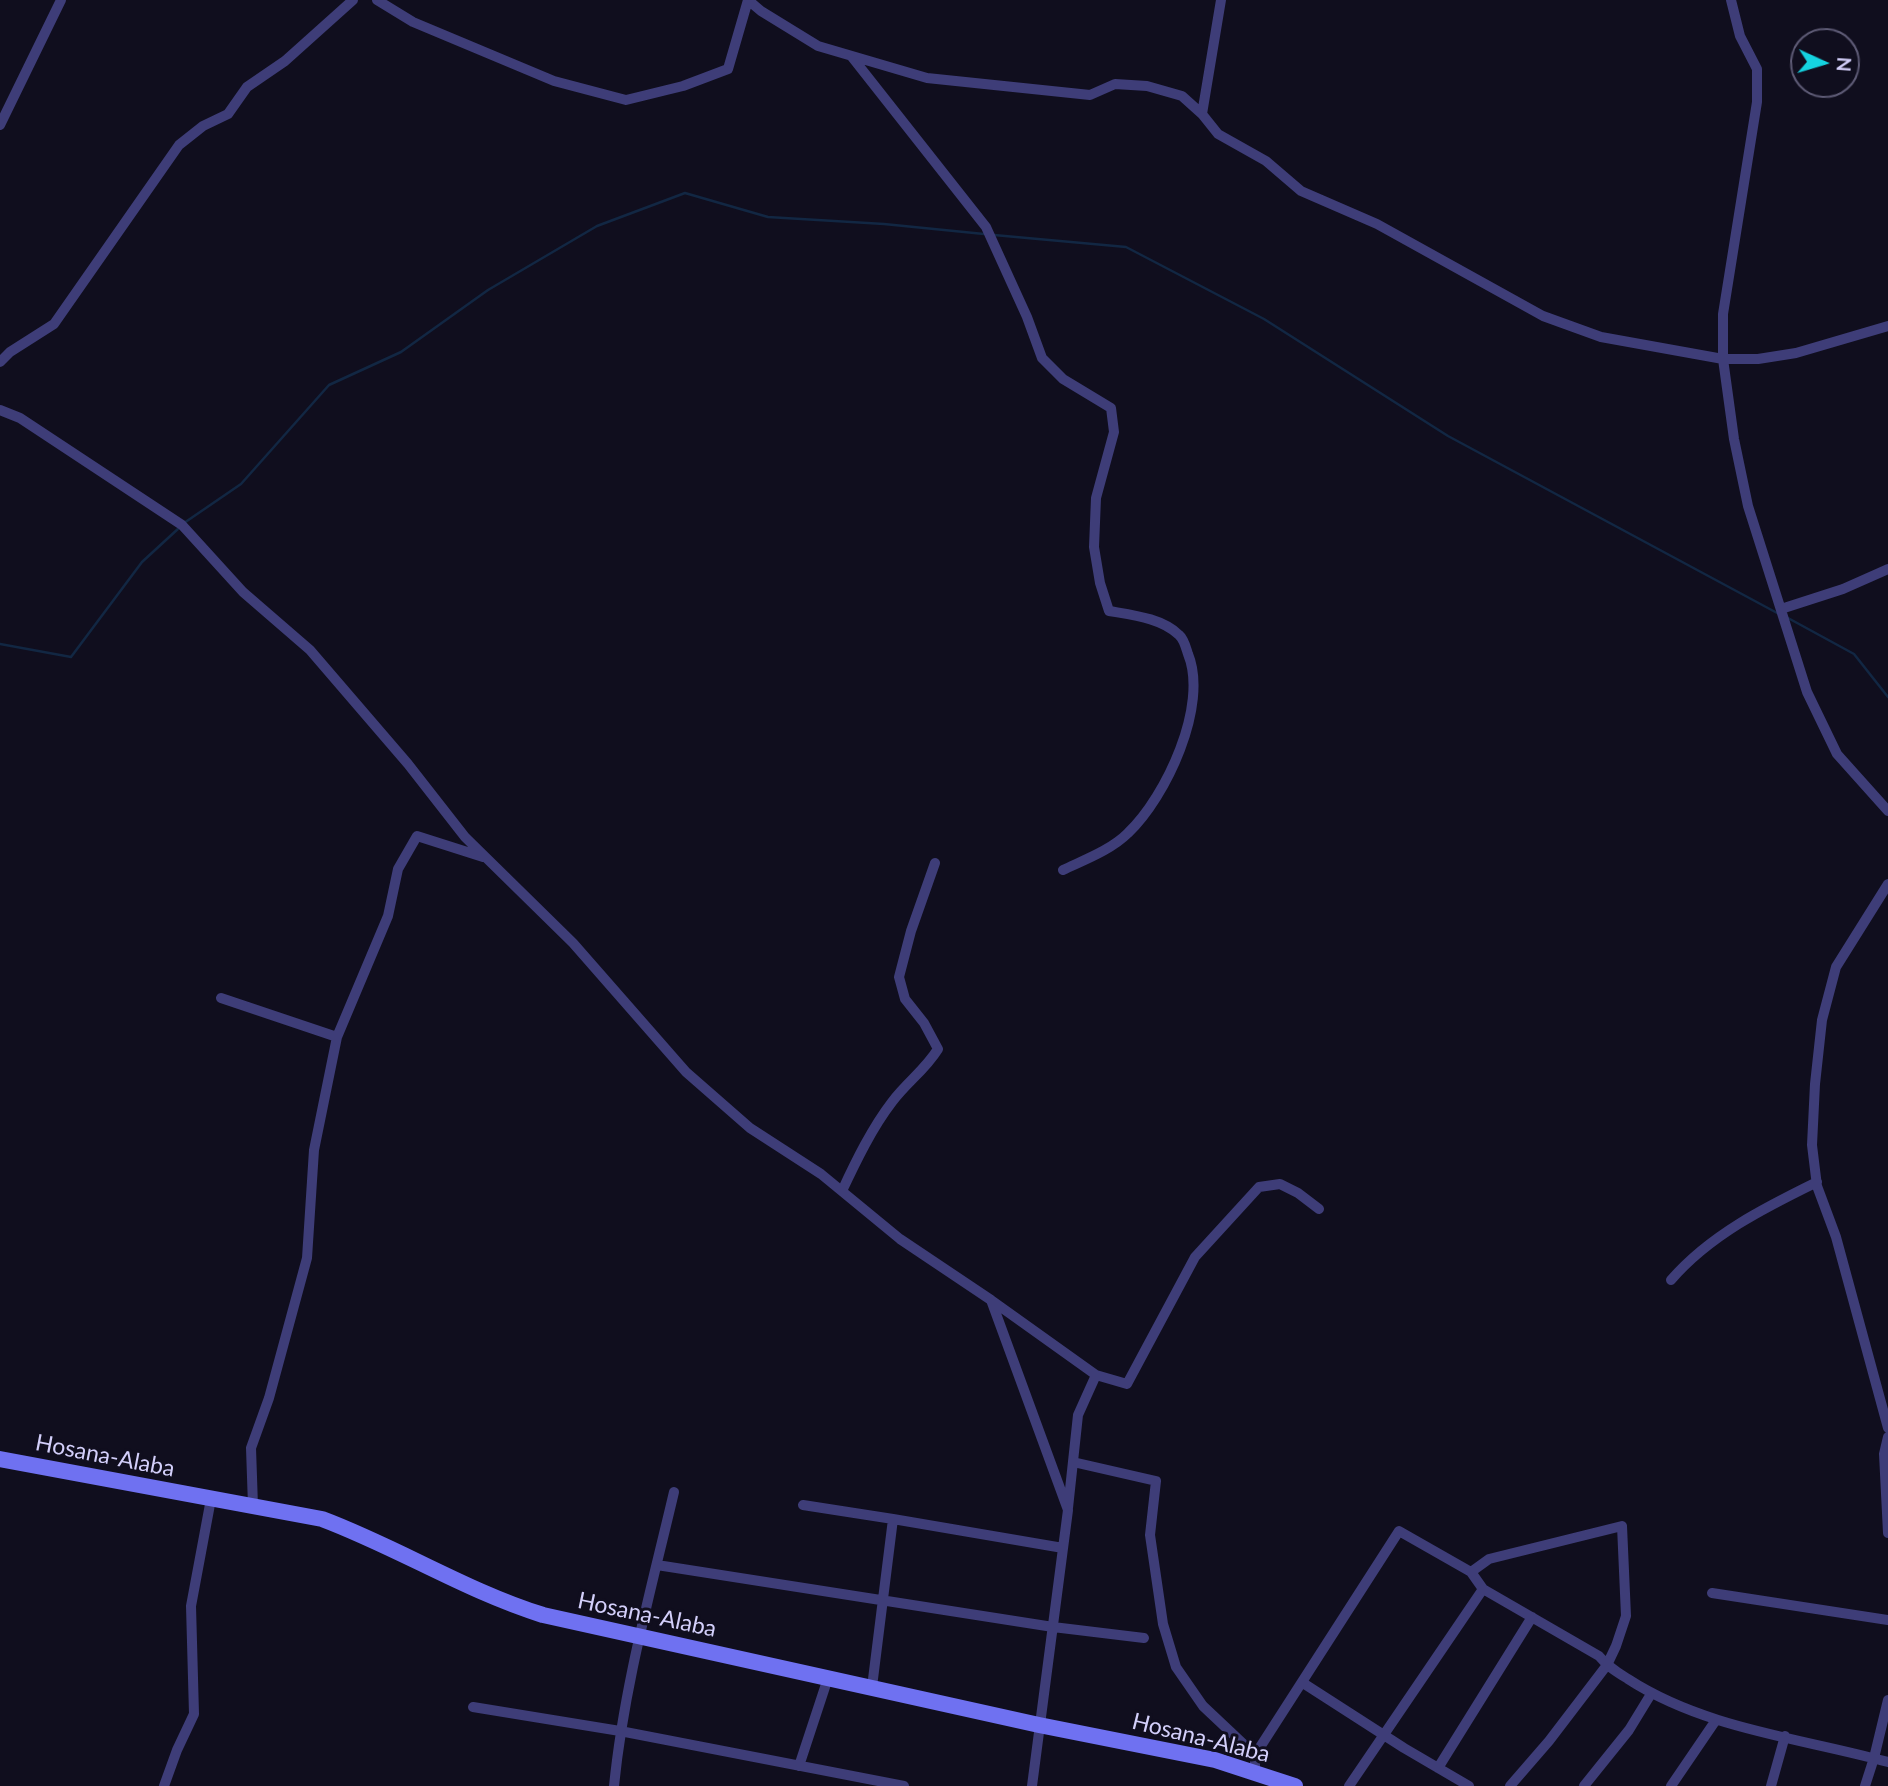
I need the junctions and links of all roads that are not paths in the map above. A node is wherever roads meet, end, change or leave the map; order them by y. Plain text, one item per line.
1 (61, 0) edge
2 (354, 0) edge
3 (377, 0) edge
4 (1221, 0) edge
5 (1731, 0) edge
6 (852, 57) junction
7 (1202, 114) junction
8 (0, 125) edge
9 (1888, 326) edge
10 (1723, 359) junction
11 (0, 362) edge
12 (0, 410) edge
13 (1888, 569) edge
14 (1781, 609) junction
15 (1888, 811) edge
16 (486, 858) junction
17 (935, 863) dead end
18 (1063, 870) dead end
19 (1888, 884) edge
20 (221, 998) dead end
21 (337, 1037) junction
22 (1817, 1182) junction
23 (842, 1191) junction
24 (1319, 1209) dead end
25 (1671, 1280) dead end
26 (991, 1300) junction
27 (1096, 1375) junction
28 (1888, 1428) edge
29 (1888, 1437) edge
30 (1886, 1455) edge
31 (0, 1459) edge
32 (1073, 1462) junction
33 (674, 1492) dead end
34 (211, 1499) junction
35 (253, 1506) junction
36 (803, 1506) dead end
37 (1068, 1510) junction
38 (893, 1519) junction
39 (1888, 1533) edge
40 (1063, 1548) junction
41 (657, 1565) junction
42 (1471, 1572) junction
43 (1483, 1589) junction
44 (1712, 1593) dead end
45 (883, 1601) junction
46 (1532, 1617) junction
47 (1888, 1620) edge
48 (1054, 1627) junction
49 (639, 1636) junction
50 (1144, 1638) dead end
51 (1607, 1665) junction
52 (828, 1678) junction
53 (1303, 1683) junction
54 (872, 1687) junction
55 (1651, 1694) junction
56 (1888, 1700) edge
57 (472, 1707) dead end
58 (1716, 1720) junction
59 (1039, 1725) junction
60 (620, 1731) junction
61 (1384, 1735) junction
62 (1785, 1737) junction
63 (1255, 1755) junction
64 (1874, 1758) junction
65 (1888, 1762) edge
66 (799, 1766) junction
67 (1438, 1768) junction
68 (1255, 1773) junction
69 (164, 1786) edge
70 (614, 1786) edge
71 (904, 1786) edge
72 (1032, 1786) edge
73 (1295, 1786) edge
74 (1349, 1786) edge
75 (1469, 1786) edge
76 (1510, 1786) edge
77 (1584, 1786) edge
78 (1671, 1786) edge
79 (1771, 1786) edge
80 (1865, 1786) edge

1 - 8 street
2 - 11 street
3 - 6 street
4 - 7 street
5 - 10 street
6 - 7 street
6 - 18 street
7 - 10 street
9 - 10 street
10 - 14 street
12 - 16 street
13 - 14 street
14 - 15 street
16 - 21 street
16 - 23 street
17 - 23 street
19 - 22 street
20 - 21 street
21 - 35 street
22 - 25 street
22 - 28 street
23 - 26 street
24 - 27 street
26 - 27 street
26 - 37 street
27 - 32 street
29 - 30 street
30 - 39 street
31 - 34 main road, Hosana-Alaba
32 - 37 street
32 - 63 street
33 - 41 street
34 - 35 main road, Hosana-Alaba
34 - 69 street
35 - 49 main road, Hosana-Alaba
36 - 38 street
37 - 40 street
38 - 40 street
38 - 45 street
40 - 48 street
41 - 45 street
41 - 49 street
42 - 43 street
42 - 51 street
42 - 53 street
43 - 46 street
43 - 61 street
44 - 47 street
45 - 48 street
45 - 54 street
46 - 51 street
46 - 67 street
48 - 50 street
48 - 59 street
49 - 52 main road, Hosana-Alaba
49 - 60 street
51 - 55 street
51 - 76 street
52 - 54 main road, Hosana-Alaba
52 - 66 street
53 - 61 street
53 - 63 street
54 - 59 main road, Hosana-Alaba
55 - 58 street
55 - 77 street
56 - 64 street
57 - 60 street
58 - 62 street
58 - 78 street
59 - 68 main road, Hosana-Alaba
59 - 72 street
60 - 66 street
60 - 70 street
61 - 67 street
61 - 74 street
62 - 64 street
62 - 79 street
63 - 68 street
64 - 65 street
64 - 80 street
66 - 71 street
67 - 75 street
68 - 73 main road, Hosana-Alaba

